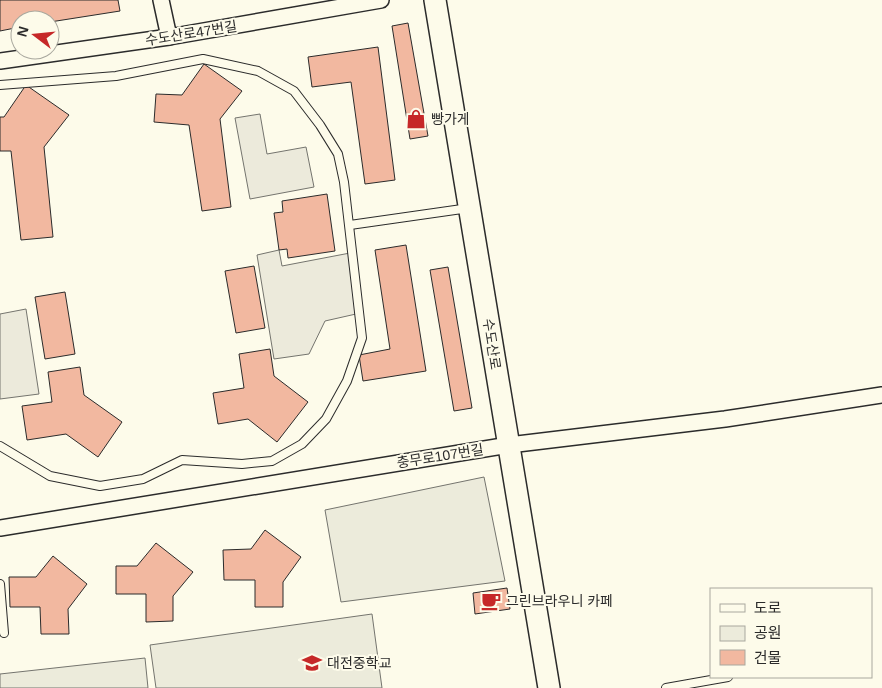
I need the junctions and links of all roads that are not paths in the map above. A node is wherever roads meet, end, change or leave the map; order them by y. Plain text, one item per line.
1 (161, 0) edge
2 (381, 0) edge
3 (435, 0) edge
4 (169, 37) junction
5 (0, 61) edge
6 (0, 85) edge
7 (469, 208) junction
8 (350, 225) junction
9 (882, 395) edge
10 (509, 445) junction
11 (0, 446) edge
12 (0, 528) edge
13 (0, 584) edge
14 (4, 633) dead end
15 (722, 678) edge
16 (549, 688) edge
17 (666, 688) edge

1 - 4 street
2 - 4 street, 수도산로47번길
3 - 7 main road, 수도산로
4 - 5 street, 수도산로47번길
6 - 8 lane
7 - 8 lane
7 - 10 main road, 수도산로
8 - 11 lane
9 - 10 street, 충무로107번길
10 - 12 street, 충무로107번길
10 - 16 main road, 수도산로
13 - 14 lane
15 - 17 lane

